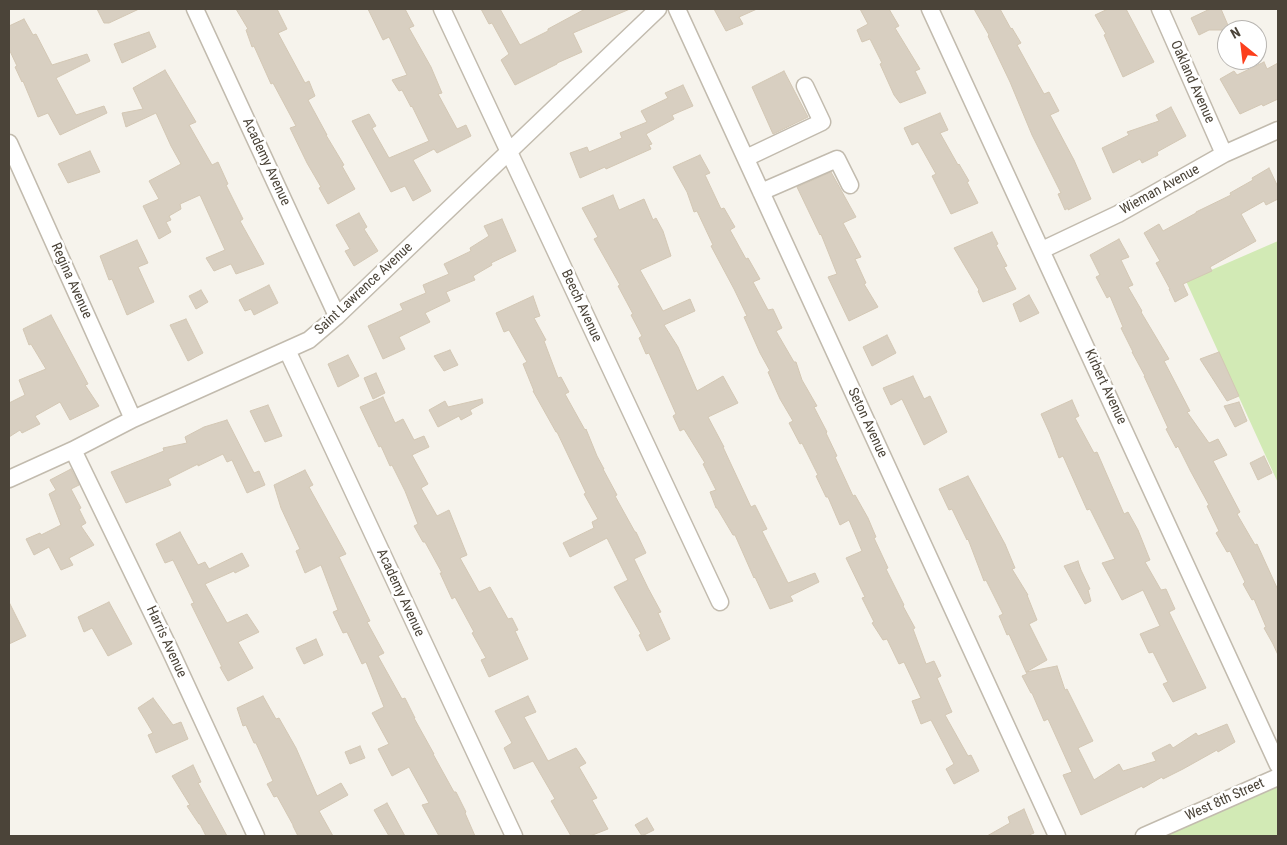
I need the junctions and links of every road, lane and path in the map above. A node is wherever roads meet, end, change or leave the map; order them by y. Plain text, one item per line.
1 (195, 9) edge
2 (442, 9) edge
3 (658, 9) edge
4 (677, 9) edge
5 (930, 9) edge
6 (1160, 9) edge
7 (805, 86) dead end
8 (1278, 130) edge
9 (9, 143) edge
10 (509, 153) junction
11 (1224, 154) junction
12 (746, 158) junction
13 (850, 184) dead end
14 (762, 192) junction
15 (1042, 250) junction
16 (337, 316) junction
17 (287, 350) junction
18 (133, 419) junction
19 (74, 450) junction
20 (9, 479) edge
21 (720, 602) dead end
22 (1278, 765) edge
23 (1278, 776) edge
24 (256, 836) edge
25 (514, 836) edge
26 (1057, 836) edge
27 (1144, 836) edge

1 - 16 street, Academy Avenue
2 - 10 street, Beech Avenue
3 - 10 street, Saint Lawrence Avenue
4 - 12 street, Seton Avenue
5 - 15 street, Kirbert Avenue
6 - 11 street, Oakland Avenue
7 - 12 street
8 - 11 street, Wieman Avenue
9 - 18 street, Regina Avenue
10 - 16 street, Saint Lawrence Avenue
10 - 21 street, Beech Avenue
11 - 15 street, Wieman Avenue
12 - 14 street, Seton Avenue
13 - 14 street
14 - 26 street, Seton Avenue
15 - 22 street, Kirbert Avenue
16 - 17 street, Saint Lawrence Avenue
17 - 18 street, Saint Lawrence Avenue
17 - 25 street, Academy Avenue
18 - 19 street, Saint Lawrence Avenue
19 - 20 street, Saint Lawrence Avenue
19 - 24 street, Harris Avenue
23 - 27 street, West 8th Street

